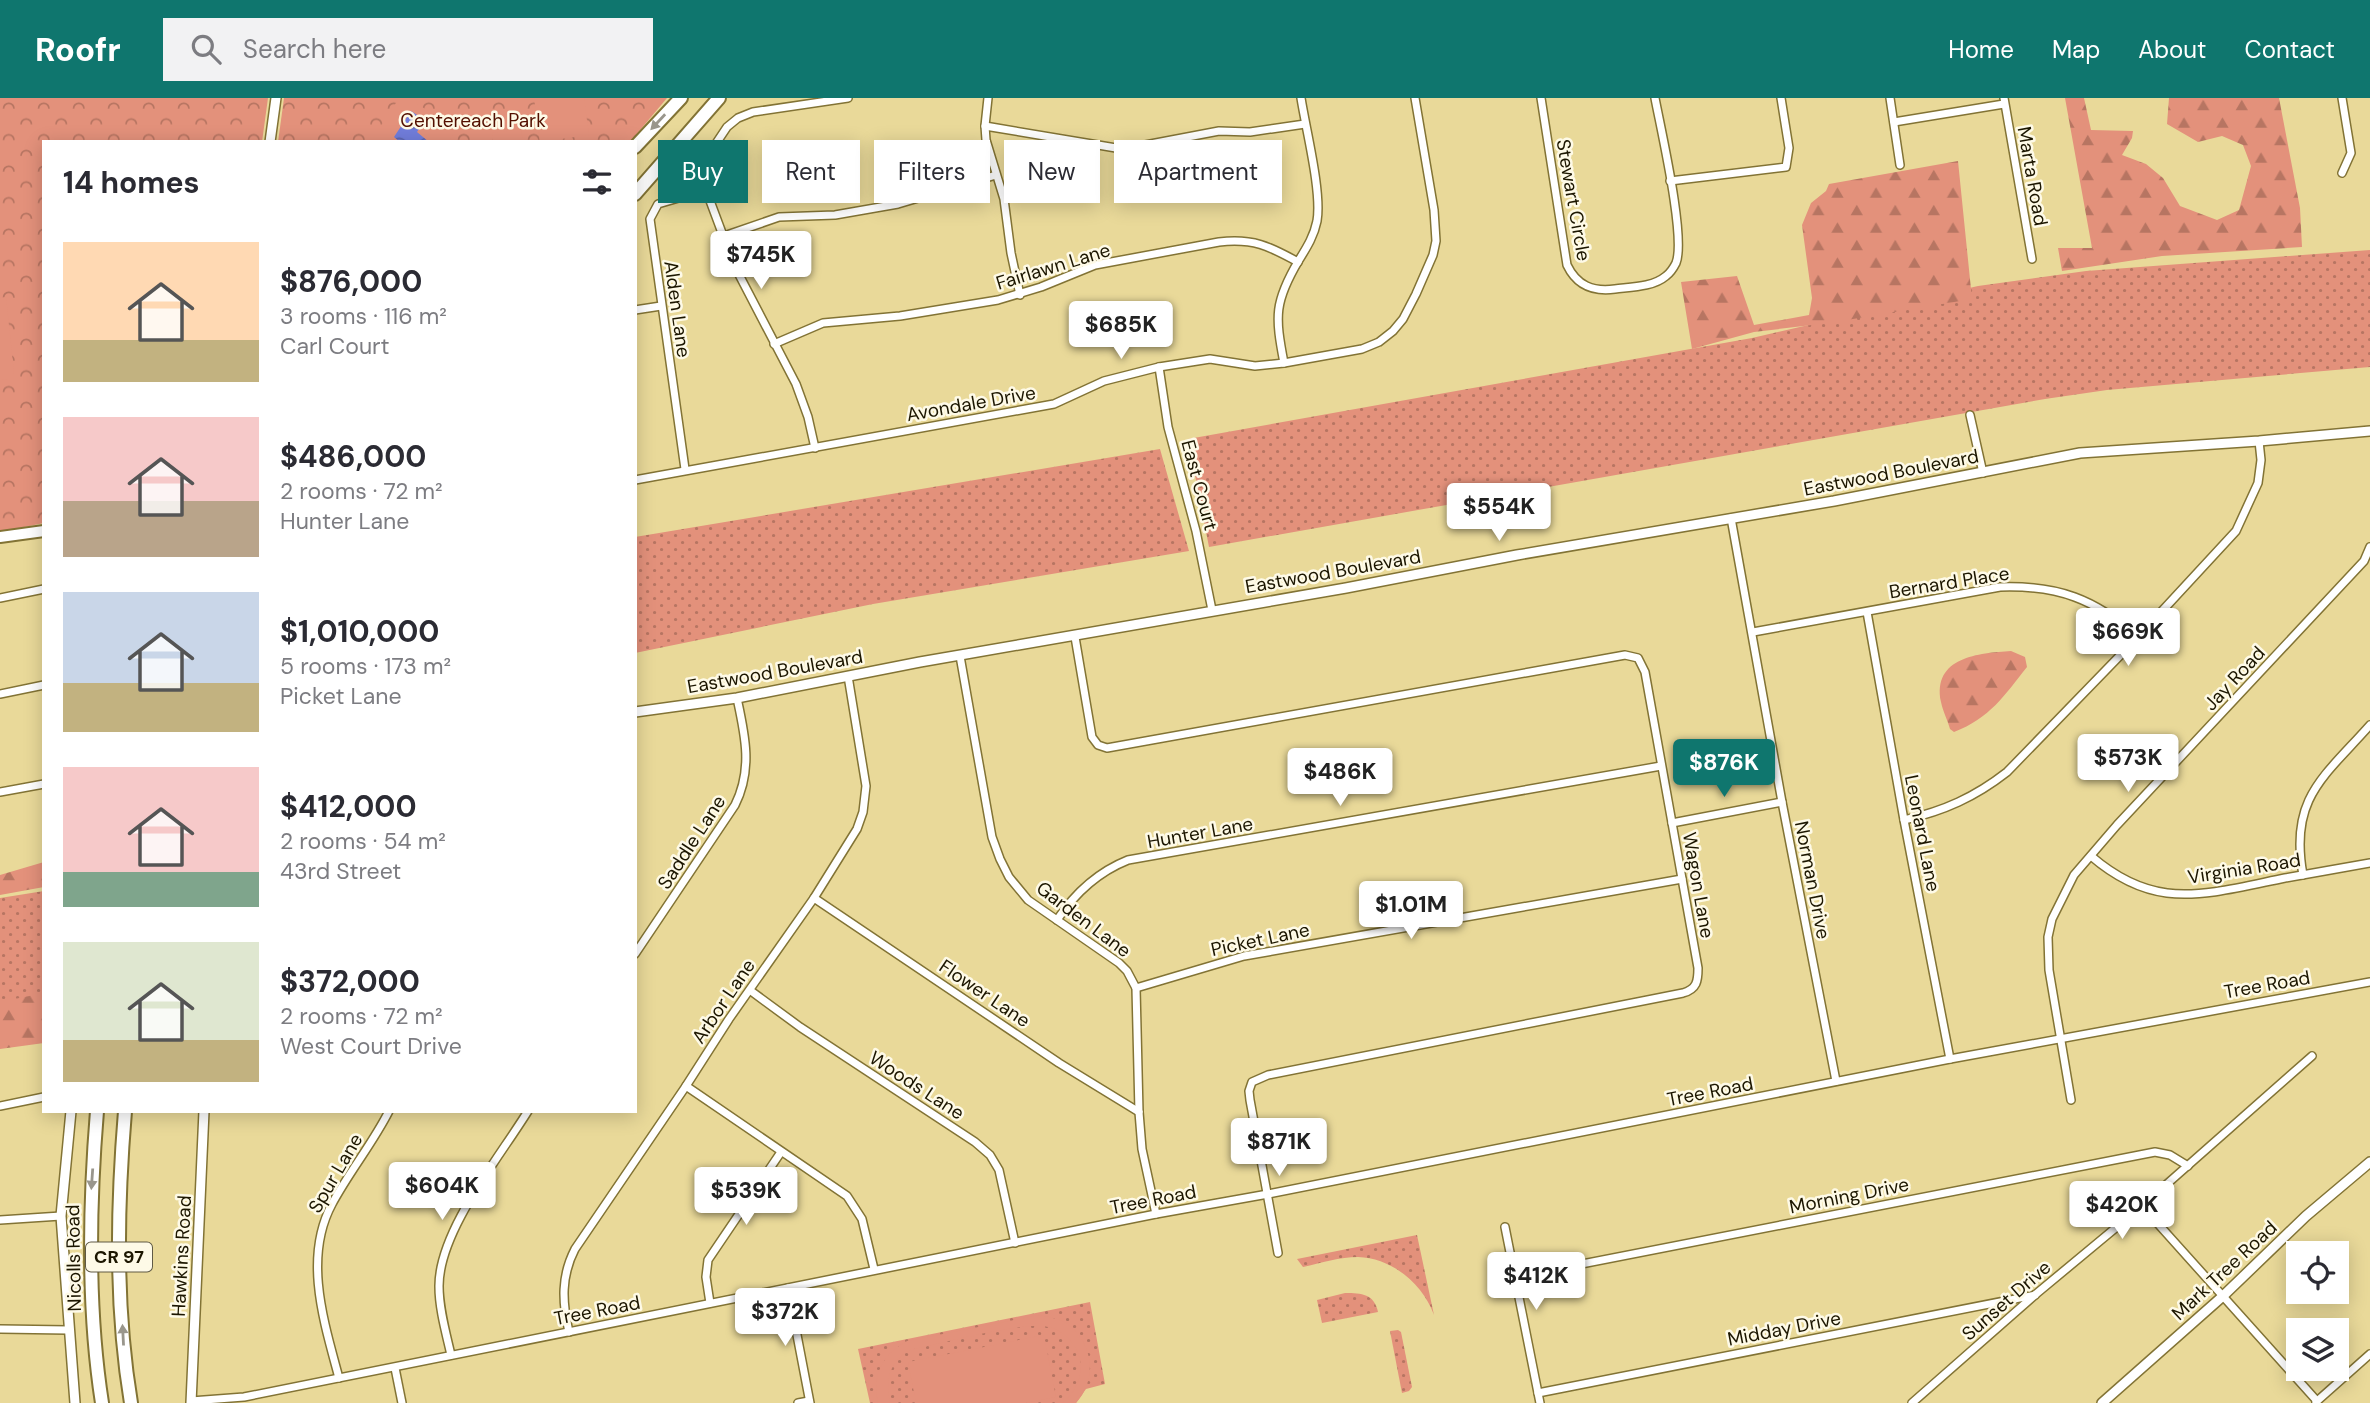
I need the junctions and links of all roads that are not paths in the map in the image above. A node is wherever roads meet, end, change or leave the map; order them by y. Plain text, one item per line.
1 (276, 98) edge
2 (681, 98) edge
3 (719, 98) edge
4 (791, 98) edge
5 (848, 98) edge
6 (988, 98) edge
7 (1301, 98) edge
8 (1415, 98) edge
9 (1541, 98) edge
10 (1655, 98) edge
11 (1781, 98) edge
12 (1890, 98) edge
13 (2342, 98) edge
14 (829, 100) edge
15 (2004, 101) edge
16 (779, 108) junction
17 (1894, 122) junction
18 (1305, 124) junction
19 (985, 126) junction
20 (270, 140) edge
21 (719, 140) edge
22 (637, 145) edge
23 (1900, 165) dead end
24 (2342, 173) dead end
25 (996, 175) junction
26 (1670, 181) junction
27 (637, 192) edge
28 (661, 203) edge
29 (711, 203) edge
30 (724, 236) junction
31 (2032, 259) dead end
32 (1298, 262) junction
33 (1020, 295) junction
34 (661, 306) junction
35 (637, 310) edge
36 (774, 344) junction
37 (1284, 363) junction
38 (1159, 367) junction
39 (1970, 415) dead end
40 (2370, 431) edge
41 (2259, 441) junction
42 (815, 448) junction
43 (685, 469) junction
44 (1983, 473) junction
45 (637, 480) edge
46 (1731, 518) junction
47 (41, 532) edge
48 (0, 539) edge
49 (2370, 547) edge
50 (2367, 564) edge
51 (42, 589) edge
52 (0, 598) edge
53 (1212, 610) junction
54 (1867, 612) junction
55 (1753, 632) junction
56 (1075, 636) junction
57 (2138, 637) junction
58 (960, 656) junction
59 (848, 677) junction
60 (42, 685) edge
61 (0, 694) edge
62 (737, 698) junction
63 (637, 712) edge
64 (2370, 725) edge
65 (1661, 766) junction
66 (42, 784) edge
67 (0, 792) edge
68 (1782, 802) junction
69 (1904, 820) junction
70 (1672, 823) junction
71 (2091, 856) junction
72 (2370, 863) edge
73 (2303, 874) junction
74 (1682, 879) junction
75 (814, 898) junction
76 (1057, 920) junction
77 (637, 951) edge
78 (2370, 982) edge
79 (1136, 988) junction
80 (751, 991) junction
81 (2061, 1040) junction
82 (2312, 1056) dead end
83 (1950, 1059) junction
84 (1836, 1082) junction
85 (686, 1086) junction
86 (42, 1097) edge
87 (2071, 1100) dead end
88 (0, 1106) edge
89 (1139, 1112) junction
90 (71, 1113) edge
91 (97, 1113) edge
92 (125, 1113) edge
93 (204, 1113) edge
94 (388, 1113) edge
95 (527, 1113) edge
96 (781, 1152) junction
97 (2370, 1162) edge
98 (2188, 1166) junction
99 (1268, 1194) junction
100 (2142, 1206) junction
101 (1156, 1214) junction
102 (61, 1216) junction
103 (0, 1220) edge
104 (1505, 1227) dead end
105 (1016, 1242) junction
106 (1278, 1253) dead end
107 (874, 1269) junction
108 (1515, 1277) junction
109 (788, 1288) junction
110 (2036, 1294) junction
111 (2223, 1296) junction
112 (710, 1303) junction
113 (0, 1329) edge
114 (68, 1330) junction
115 (569, 1332) junction
116 (2370, 1354) edge
117 (451, 1355) junction
118 (395, 1368) junction
119 (339, 1378) junction
120 (1538, 1393) junction
121 (191, 1402) edge
122 (809, 1402) edge
123 (2316, 1402) edge
124 (75, 1403) edge
125 (102, 1403) edge
126 (131, 1403) edge
127 (402, 1403) edge
128 (798, 1403) edge
129 (1540, 1403) edge
130 (1912, 1403) edge
131 (2102, 1403) edge

1 - 20 street
2 -> 22 highway
3 - 27 highway
4 - 16 street
5 - 14 street
6 - 19 street
7 - 18 street
8 - 37 street, Avondale Drive
9 - 26 street, Stewart Circle
10 - 26 street, Stewart Circle
11 - 26 street
12 - 17 street
13 - 24 street
14 - 16 street
15 - 17 street
15 - 31 street, Marta Road
16 - 21 street
17 - 23 street
18 - 19 street
18 - 32 street
19 - 25 street
25 - 30 street
25 - 33 street
28 - 34 street, Alden Lane
29 - 30 street
30 - 36 street
32 - 33 street, Fairlawn Lane
32 - 37 street
33 - 36 street, Fairlawn Lane
34 - 35 street
34 - 43 street, Alden Lane
36 - 42 street
37 - 38 street, Avondale Drive
38 - 42 street, Avondale Drive
38 - 53 street, East Court
39 - 44 street
40 - 41 street, Eastwood Boulevard
41 - 44 street, Eastwood Boulevard
41 - 57 street
42 - 43 street, Avondale Drive
43 - 45 street, Avondale Drive
44 - 46 street, Eastwood Boulevard
46 - 53 street, Eastwood Boulevard
46 - 55 street, Norman Drive
47 - 48 main road
49 - 50 street, Jay Road
50 - 71 street, Jay Road
51 - 52 street
53 - 56 street, Eastwood Boulevard
54 - 55 street, Bernard Place
54 - 57 street, Bernard Place
54 - 69 street, Leonard Lane
55 - 68 street, Norman Drive
56 - 58 street, Eastwood Boulevard
56 - 65 street, Wagon Lane
57 - 69 street
58 - 59 street, Eastwood Boulevard
58 - 76 street, Garden Lane
59 - 62 street, Eastwood Boulevard
59 - 75 street, Arbor Lane
60 - 61 street
62 - 63 street, Eastwood Boulevard
62 - 77 street, Saddle Lane
64 - 73 street
65 - 70 street, Wagon Lane
65 - 76 street, Hunter Lane
66 - 67 street
68 - 70 street
68 - 84 street, Norman Drive
69 - 83 street, Leonard Lane
70 - 74 street, Wagon Lane
71 - 73 street, Virginia Road
71 - 81 street, Jay Road
72 - 73 street, Virginia Road
74 - 79 street, Picket Lane
74 - 99 street, Wagon Lane
75 - 80 street, Arbor Lane
75 - 89 street, Flower Lane
76 - 79 street, Garden Lane
78 - 81 street, Tree Road
79 - 89 street
80 - 85 street, Arbor Lane
80 - 105 street, Woods Lane
81 - 83 street, Tree Road
81 - 87 street, Jay Road
82 - 98 street, Sunset Drive
83 - 84 street, Tree Road
84 - 99 street, Tree Road
85 - 96 street
85 - 115 street, Arbor Lane
86 - 88 street
89 - 101 street
90 - 102 street
91 -> 125 highway, Nicolls Road / CR 97
126 -> 92 highway, CR 97
93 - 121 street, Hawkins Road
94 - 119 street, Spur Lane
95 - 117 street
96 - 107 street
96 - 112 street
97 - 111 street, Mark Tree Road
98 - 100 street, Sunset Drive
98 - 108 street, Morning Drive
99 - 101 street, Tree Road
99 - 106 street, Wagon Lane
100 - 110 street, Sunset Drive
100 - 111 street
101 - 105 street, Tree Road
102 - 103 street
102 - 114 street
104 - 108 street
105 - 107 street, Tree Road
107 - 109 street, Tree Road
108 - 120 street
109 - 112 street, Tree Road
109 - 122 street
110 - 120 street, Midday Drive
110 - 130 street, Sunset Drive
111 - 123 street
111 - 131 street, Mark Tree Road
112 - 115 street, Tree Road
113 - 114 street
114 - 124 street
115 - 117 street, Tree Road
116 - 123 street
117 - 118 street, Tree Road
118 - 119 street, Tree Road
118 - 127 street
119 - 121 street, Tree Road
120 - 129 street
122 - 128 street

